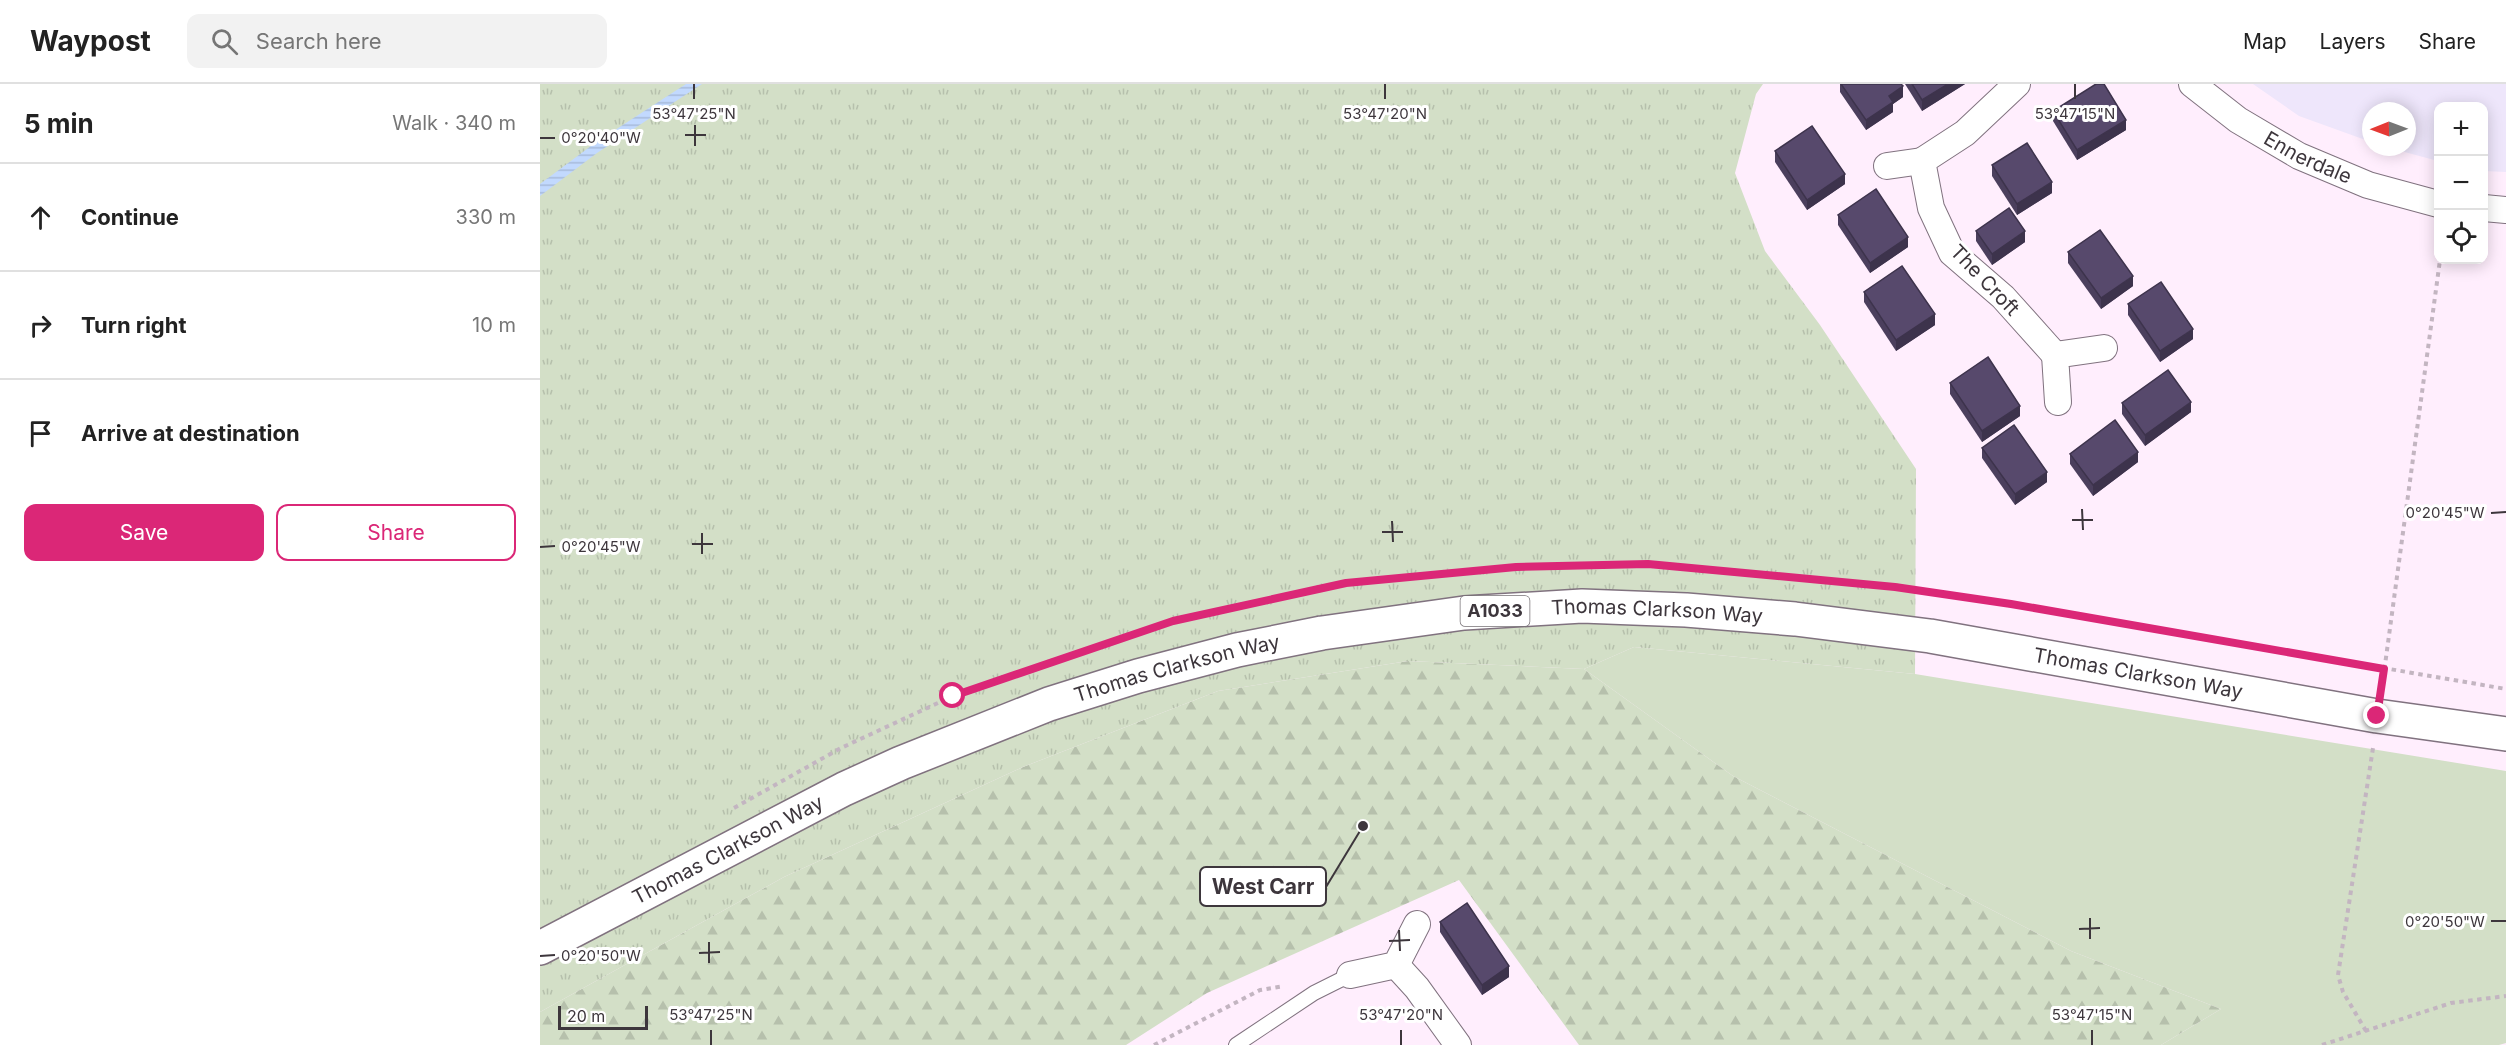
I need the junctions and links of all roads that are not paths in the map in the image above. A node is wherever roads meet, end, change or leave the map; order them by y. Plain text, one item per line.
1 (2017, 84) edge
2 (2192, 84) edge
3 (1922, 161) junction
4 (1887, 166) dead end
5 (2434, 203) edge
6 (2488, 208) edge
7 (2506, 210) edge
8 (2104, 348) dead end
9 (2055, 355) junction
10 (2058, 402) dead end
11 (2506, 734) edge
12 (1417, 924) dead end
13 (540, 948) edge
14 (1396, 965) junction
15 (1350, 975) joint
16 (1236, 1045) edge
17 (1458, 1045) edge

1 - 3 street
2 - 5 street, Ennerdale
3 - 4 street
3 - 9 street, The Croft
6 - 7 street
8 - 9 street
9 - 10 street
11 - 13 highway, Thomas Clarkson Way / A1033
12 - 14 street
14 - 15 street
14 - 17 street
15 - 16 lane

